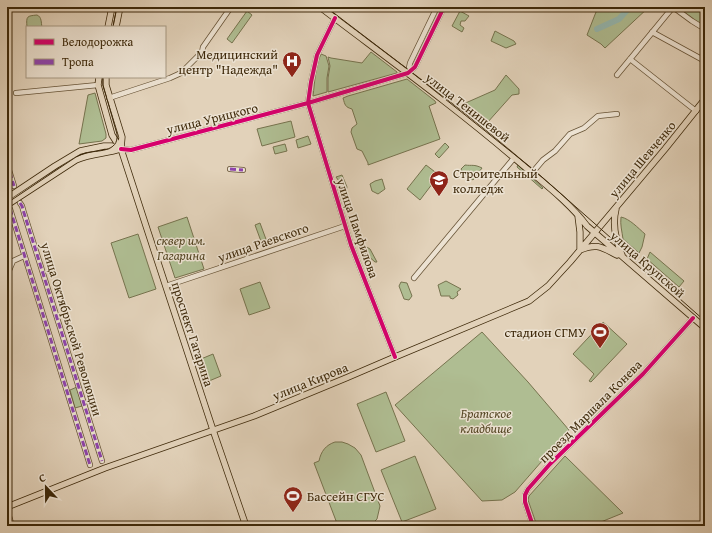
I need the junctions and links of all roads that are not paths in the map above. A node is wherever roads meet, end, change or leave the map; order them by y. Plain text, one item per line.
1 (112, 7) edge
2 (120, 7) edge
3 (231, 7) edge
4 (320, 7) edge
5 (437, 7) edge
6 (444, 7) edge
7 (673, 7) edge
8 (335, 18) junction
9 (108, 26) edge
10 (116, 26) edge
11 (705, 29) edge
12 (652, 32) junction
13 (630, 60) junction
14 (705, 61) edge
15 (408, 73) junction
16 (617, 75) dead end
17 (99, 78) edge
18 (106, 78) edge
19 (98, 86) junction
20 (16, 93) dead end
21 (109, 98) junction
22 (705, 99) edge
23 (308, 103) junction
24 (696, 111) junction
25 (617, 114) dead end
26 (112, 135) junction
27 (104, 146) junction
28 (121, 149) junction
29 (514, 158) junction
30 (7, 164) edge
31 (230, 169) dead end
32 (243, 170) dead end
33 (532, 173) junction
34 (14, 186) dead end
35 (7, 198) edge
36 (20, 203) dead end
37 (9, 207) edge
38 (616, 207) junction
39 (577, 214) junction
40 (345, 226) junction
41 (596, 231) junction
42 (580, 250) junction
43 (24, 256) junction
44 (622, 257) junction
45 (7, 275) edge
46 (414, 278) dead end
47 (166, 286) junction
48 (693, 318) junction
49 (704, 325) edge
50 (395, 357) junction
51 (213, 430) junction
52 (102, 461) dead end
53 (90, 465) dead end
54 (7, 507) edge
55 (7, 510) edge
56 (12, 526) edge
57 (246, 526) edge
58 (533, 526) edge

1 - 9 main road
2 - 10 main road
3 - 21 street
4 - 8 main road, улица Тенишевой
5 - 15 street
6 - 15 street
7 - 11 street
7 - 12 street
8 - 15 main road, улица Тенишевой
8 - 23 street
12 - 13 street
12 - 14 street
13 - 16 street
13 - 24 street
15 - 23 street, улица Урицкого
15 - 29 main road, улица Тенишевой
17 - 19 main road, проспект Гагарина
18 - 21 main road, проспект Гагарина
19 - 20 street
19 - 26 main road, проспект Гагарина
21 - 28 main road, проспект Гагарина
22 - 24 main road, улица Шевченко
23 - 28 street, улица Урицкого
23 - 40 street, улица Памфилова
24 - 38 main road, улица Шевченко
25 - 33 street
26 - 27 main road
26 - 28 main road, проспект Гагарина
27 - 28 main road
27 - 35 main road
28 - 37 main road
28 - 47 main road, проспект Гагарина
29 - 33 main road, улица Тенишевой
29 - 46 street
30 - 34 street
31 - 32 street
33 - 39 main road, улица Тенишевой
36 - 52 street, улица Октябрьской Революции
37 - 43 street, улица Октябрьской Революции
38 - 41 main road, улица Шевченко
38 - 44 main road
39 - 41 main road, улица Тенишевой
39 - 42 main road
40 - 47 street, улица Раевского
40 - 50 street, улица Памфилова
41 - 42 main road, улица Кирова
41 - 44 main road, улица Крупской
42 - 44 main road
42 - 50 main road, улица Кирова
43 - 45 street
43 - 53 street, улица Октябрьской Революции
44 - 48 main road, улица Крупской
47 - 51 main road, проспект Гагарина
48 - 49 main road, улица Крупской
48 - 58 street, проезд Маршала Конева
50 - 51 main road, улица Кирова
51 - 54 main road, улица Кирова
51 - 57 main road, проспект Гагарина
55 - 56 street

